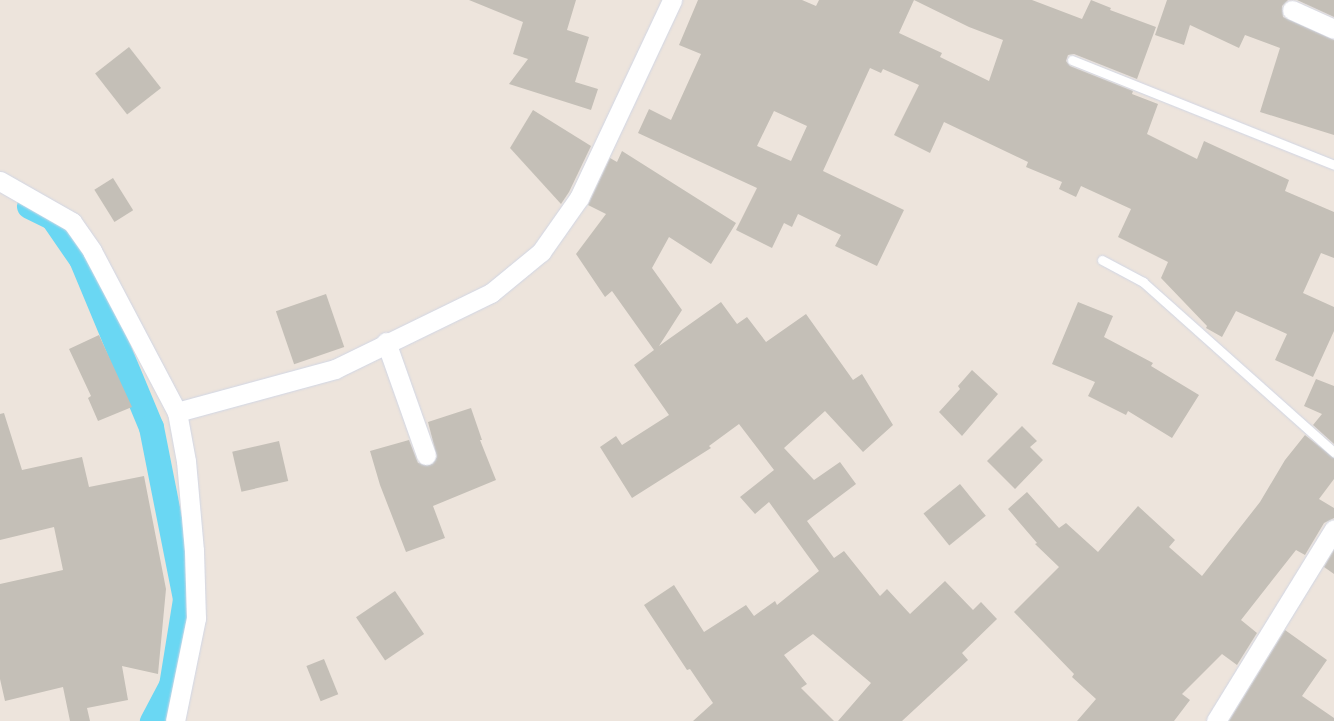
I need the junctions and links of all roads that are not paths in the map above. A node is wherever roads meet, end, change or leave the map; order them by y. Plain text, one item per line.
1 (672, 0) edge
2 (1292, 10) dead end
3 (1334, 29) edge
4 (1072, 60) dead end
5 (1334, 165) edge
6 (0, 181) edge
7 (1102, 260) dead end
8 (386, 342) junction
9 (177, 412) junction
10 (1334, 452) edge
11 (426, 455) dead end
12 (1334, 529) edge
13 (174, 721) edge
14 (1216, 721) edge

1 - 8 street
2 - 3 street
4 - 5 lane
6 - 9 street
7 - 10 lane
8 - 9 street
8 - 11 street
9 - 13 street
12 - 14 street

